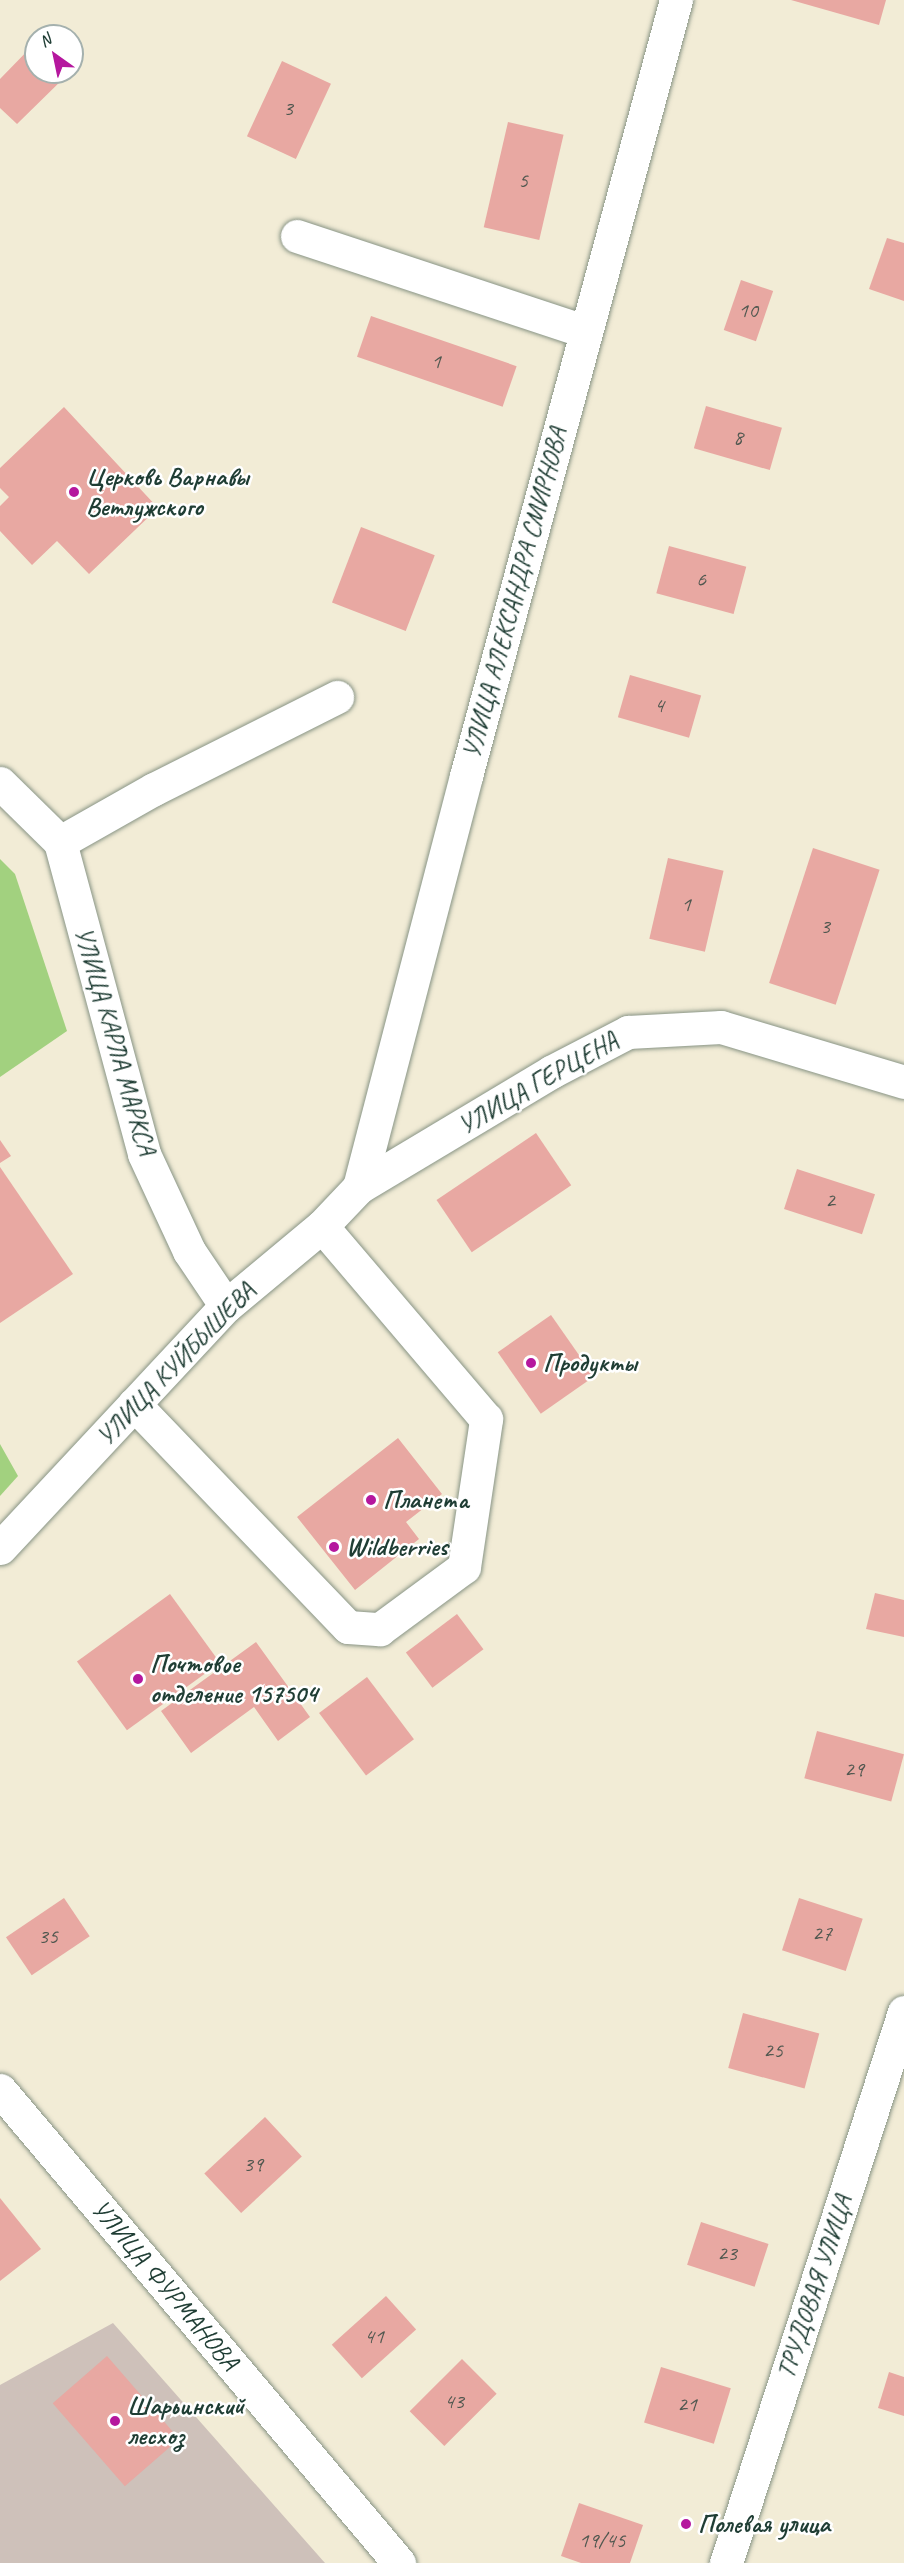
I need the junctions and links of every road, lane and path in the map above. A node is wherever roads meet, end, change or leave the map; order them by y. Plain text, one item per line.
1 (676, 0) edge
2 (297, 236) dead end
3 (585, 331) junction
4 (337, 697) dead end
5 (0, 783) edge
6 (60, 842) junction
7 (904, 1082) edge
8 (359, 1187) junction
9 (322, 1226) junction
10 (226, 1306) junction
11 (134, 1404) junction
12 (0, 1548) edge
13 (904, 2012) edge
14 (0, 2090) edge
15 (399, 2563) edge
16 (726, 2563) edge

1 - 3 street, УЛИЦА АЛЕКСАНДРА СМИРНОВА
2 - 3 street
3 - 8 street, УЛИЦА АЛЕКСАНДРА СМИРНОВА
4 - 6 street
5 - 6 street
6 - 10 street, УЛИЦА КАРЛА МАРКСА
7 - 8 street, УЛИЦА ГЕРЦЕНА
8 - 9 street, УЛИЦА КУЙБЫШЕВА
9 - 10 street, УЛИЦА КУЙБЫШЕВА
9 - 11 street
10 - 11 street, УЛИЦА КУЙБЫШЕВА
11 - 12 street, УЛИЦА КУЙБЫШЕВА
13 - 16 street, ТРУДОВАЯ УЛИЦА
14 - 15 street, УЛИЦА ФУРМАНОВА

